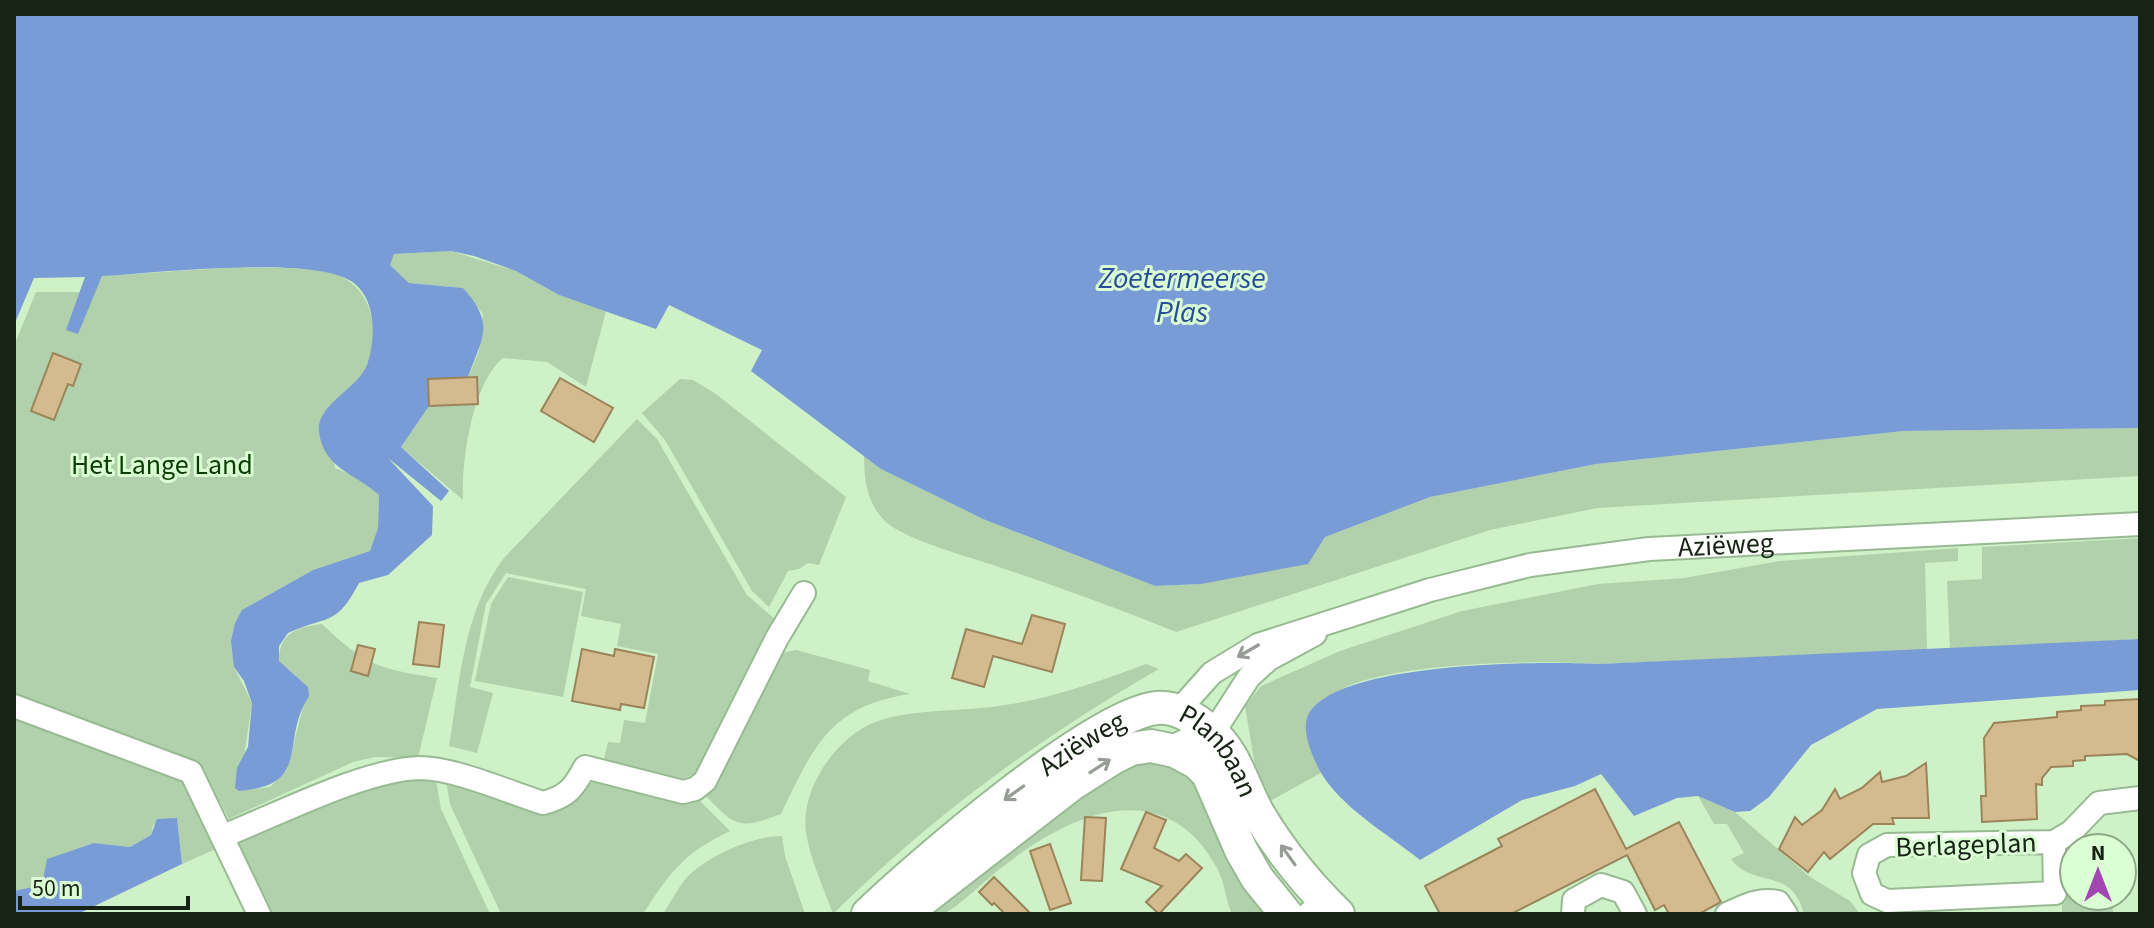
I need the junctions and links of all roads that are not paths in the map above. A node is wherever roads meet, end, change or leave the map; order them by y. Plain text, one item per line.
1 (2140, 524) edge
2 (804, 593) dead end
3 (1321, 627) junction
4 (14, 706) edge
5 (1179, 710) junction
6 (1213, 733) junction
7 (1175, 751) junction
8 (2140, 798) edge
9 (223, 836) junction
10 (2054, 842) junction
11 (1324, 910) edge
12 (259, 914) edge
13 (868, 914) edge
14 (904, 914) edge
15 (1286, 914) edge
16 (1573, 914) edge
17 (1635, 914) edge
18 (1727, 914) edge
19 (1786, 914) edge

1 - 3 street, Aziëweg
2 - 9 street
3 -> 5 street, Aziëweg
3 - 6 street, Aziëweg
4 - 9 street
5 - 6 street, Planbaan
5 - 7 street, Planbaan
5 -> 13 street, Aziëweg
6 - 7 street, Aziëweg
11 -> 6 street, Planbaan
14 -> 7 street, Aziëweg
7 - 15 street, Planbaan
8 - 10 street, Berlageplan
9 - 12 street
10 - 10 street, Berlageplan
16 - 17 street
18 - 19 street

